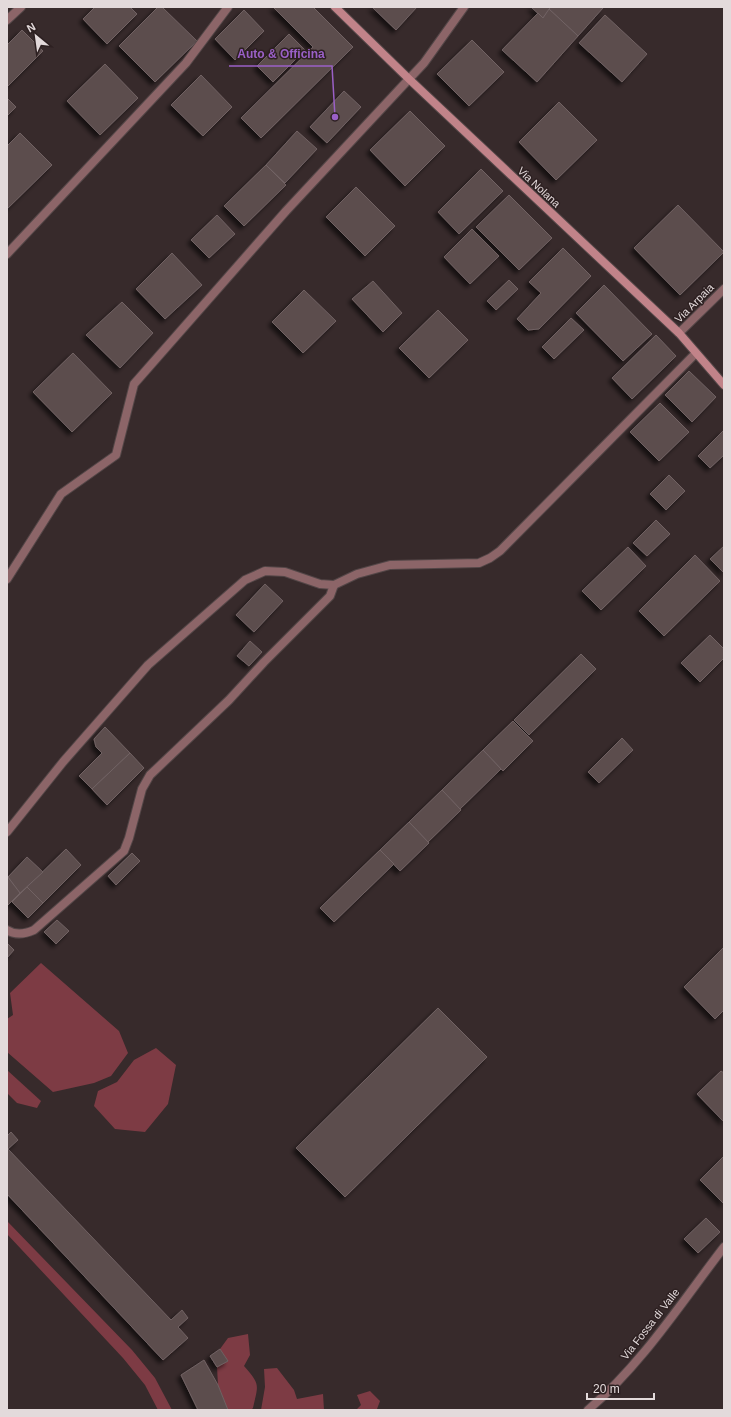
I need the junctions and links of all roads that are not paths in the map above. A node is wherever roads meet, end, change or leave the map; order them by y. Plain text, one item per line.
1 (21, 7) edge
2 (228, 7) edge
3 (335, 7) edge
4 (464, 7) edge
5 (7, 20) edge
6 (409, 79) junction
7 (7, 254) edge
8 (724, 289) edge
9 (679, 334) junction
10 (696, 353) junction
11 (724, 385) edge
12 (7, 580) edge
13 (334, 585) junction
14 (7, 832) edge
15 (7, 930) edge
16 (724, 1247) edge
17 (588, 1410) edge

1 - 5 street
2 - 7 street
3 - 6 street, Via Nolana
4 - 6 street
6 - 9 street, Via Nolana
6 - 12 street
8 - 9 street, Via Arpaia
9 - 10 street, Via Nolana
10 - 11 street, Via Nolana
10 - 13 street
13 - 14 street
13 - 15 street
16 - 17 street, Via Fossa di Valle

